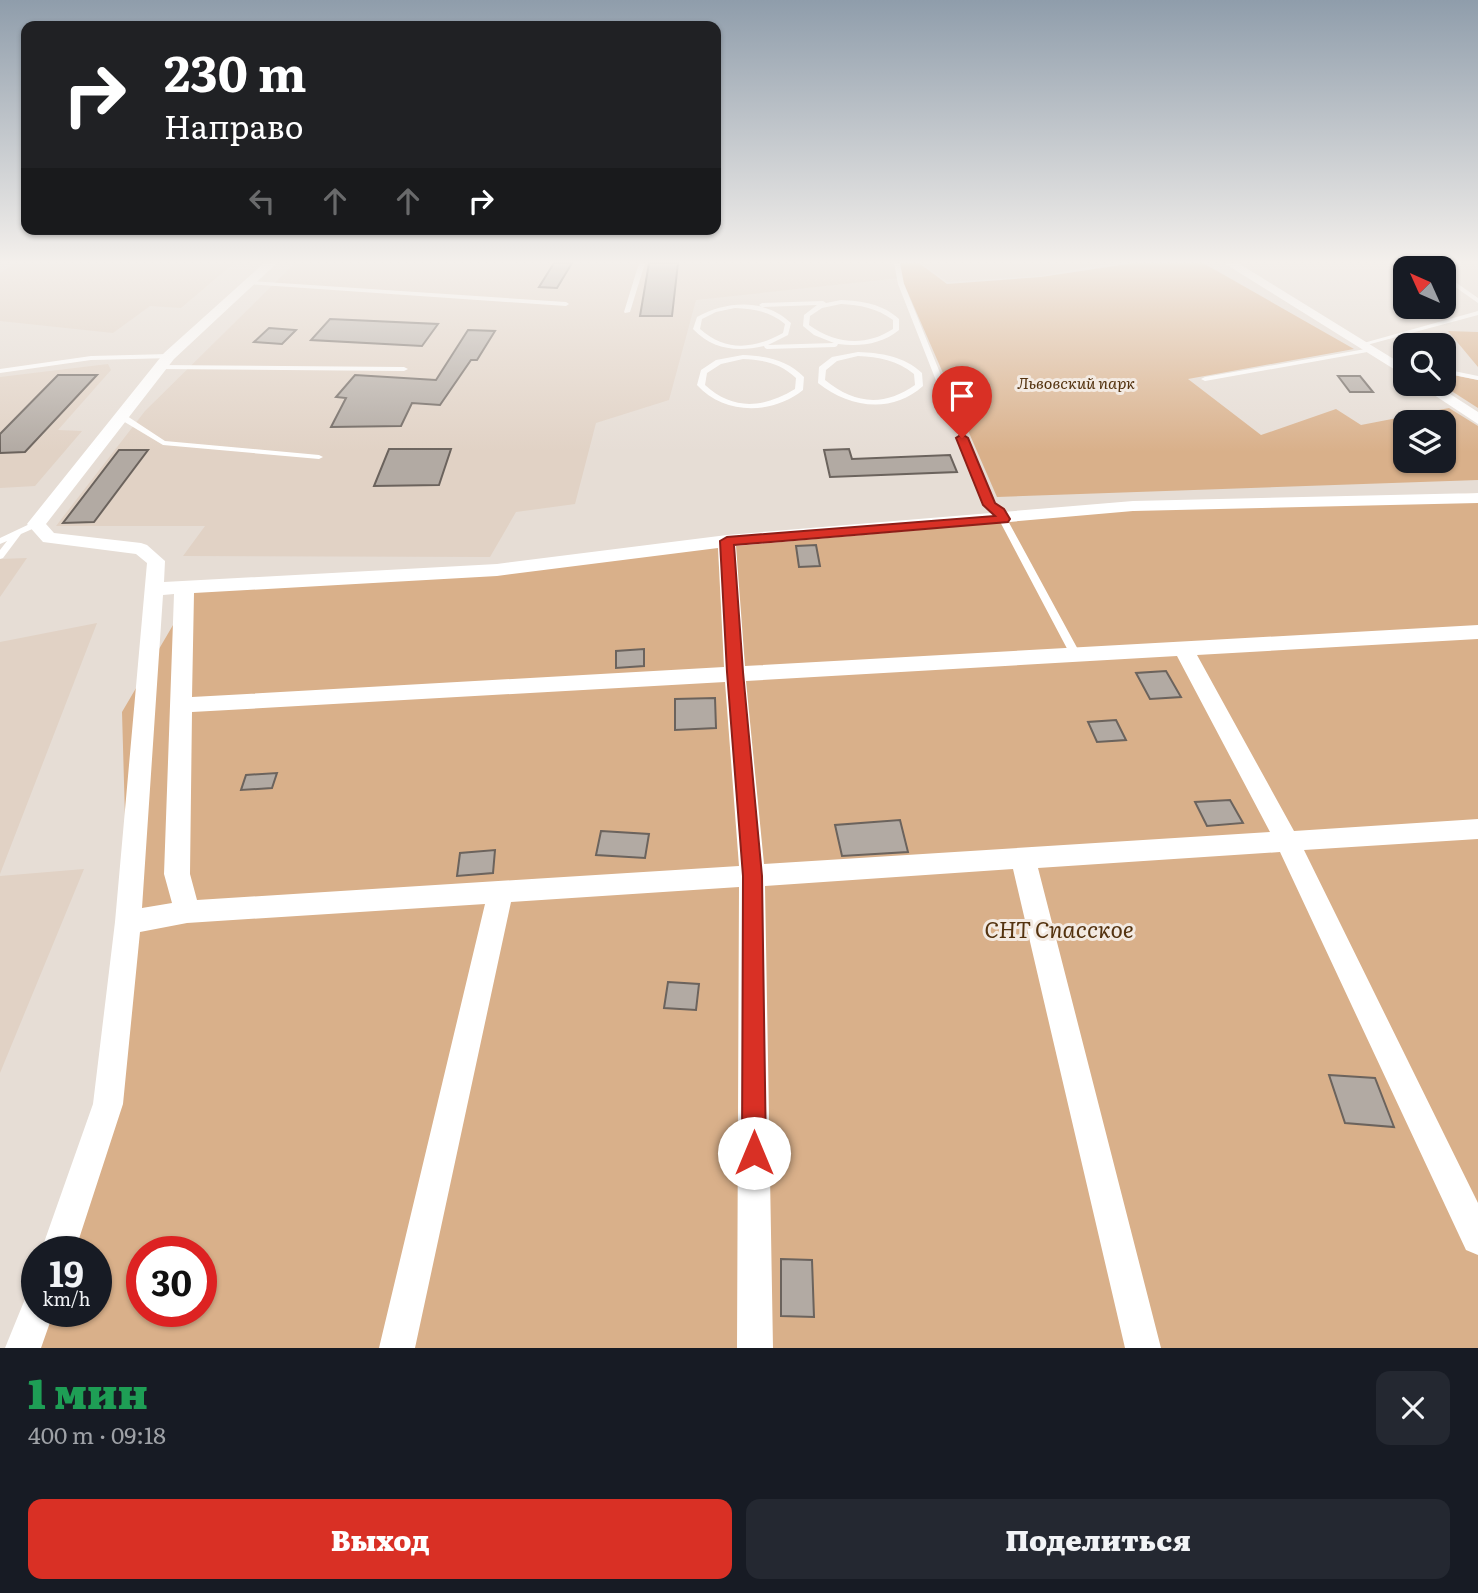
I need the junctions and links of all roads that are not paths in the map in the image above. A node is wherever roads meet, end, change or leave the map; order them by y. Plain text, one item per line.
1 (203, 326) edge
2 (697, 326) edge
3 (787, 326) edge
4 (806, 326) edge
5 (896, 326) edge
6 (918, 326) edge
7 (1333, 326) edge
8 (1436, 326) edge
9 (863, 344) junction
10 (1367, 347) junction
11 (750, 348) junction
12 (866, 354) junction
13 (164, 362) junction
14 (1393, 364) edge
15 (404, 369) dead end
16 (0, 370) edge
17 (1456, 373) edge
18 (1478, 378) edge
19 (1205, 379) dead end
20 (821, 382) junction
21 (799, 390) junction
22 (1443, 396) edge
23 (121, 416) junction
24 (1478, 419) edge
25 (319, 457) dead end
26 (1478, 498) edge
27 (1003, 519) junction
28 (36, 524) junction
29 (19, 533) junction
30 (0, 541) edge
31 (727, 541) junction
32 (0, 556) edge
33 (152, 589) junction
34 (184, 589) junction
35 (1478, 632) edge
36 (1184, 650) junction
37 (1076, 655) junction
38 (735, 672) junction
39 (183, 705) junction
40 (1478, 829) edge
41 (1287, 840) junction
42 (1023, 859) junction
43 (752, 876) junction
44 (500, 894) junction
45 (187, 912) junction
46 (128, 922) junction
47 (63, 1236) edge
48 (1478, 1238) edge
49 (31, 1327) edge
50 (23, 1348) edge
51 (397, 1348) edge
52 (755, 1348) edge
53 (1143, 1348) edge

1 - 13 street
2 - 11 lane
3 - 11 lane
4 - 9 lane
5 - 9 lane
6 - 27 lane
7 - 10 street
8 - 10 lane
9 - 11 lane
9 - 12 lane
10 - 14 street
10 - 19 lane
12 - 20 lane
12 - 20 lane
13 - 15 lane
13 - 16 lane
13 - 23 street
17 - 18 lane
20 - 21 lane
21 - 21 lane
22 - 24 street
23 - 25 lane
23 - 28 street
26 - 27 street
27 - 31 street
27 - 37 lane
28 - 29 lane
28 - 33 street
29 - 30 lane
29 - 32 lane
31 - 34 street
31 - 38 street
33 - 34 street
33 - 46 street
34 - 39 street
35 - 36 street
36 - 37 street
36 - 41 street
37 - 38 street
38 - 39 street
38 - 43 street
39 - 45 street
40 - 41 street
41 - 42 street
41 - 48 street
42 - 43 street
42 - 53 street
43 - 44 street
43 - 52 street
44 - 45 street
44 - 51 street
45 - 46 street
46 - 47 street
49 - 50 street

